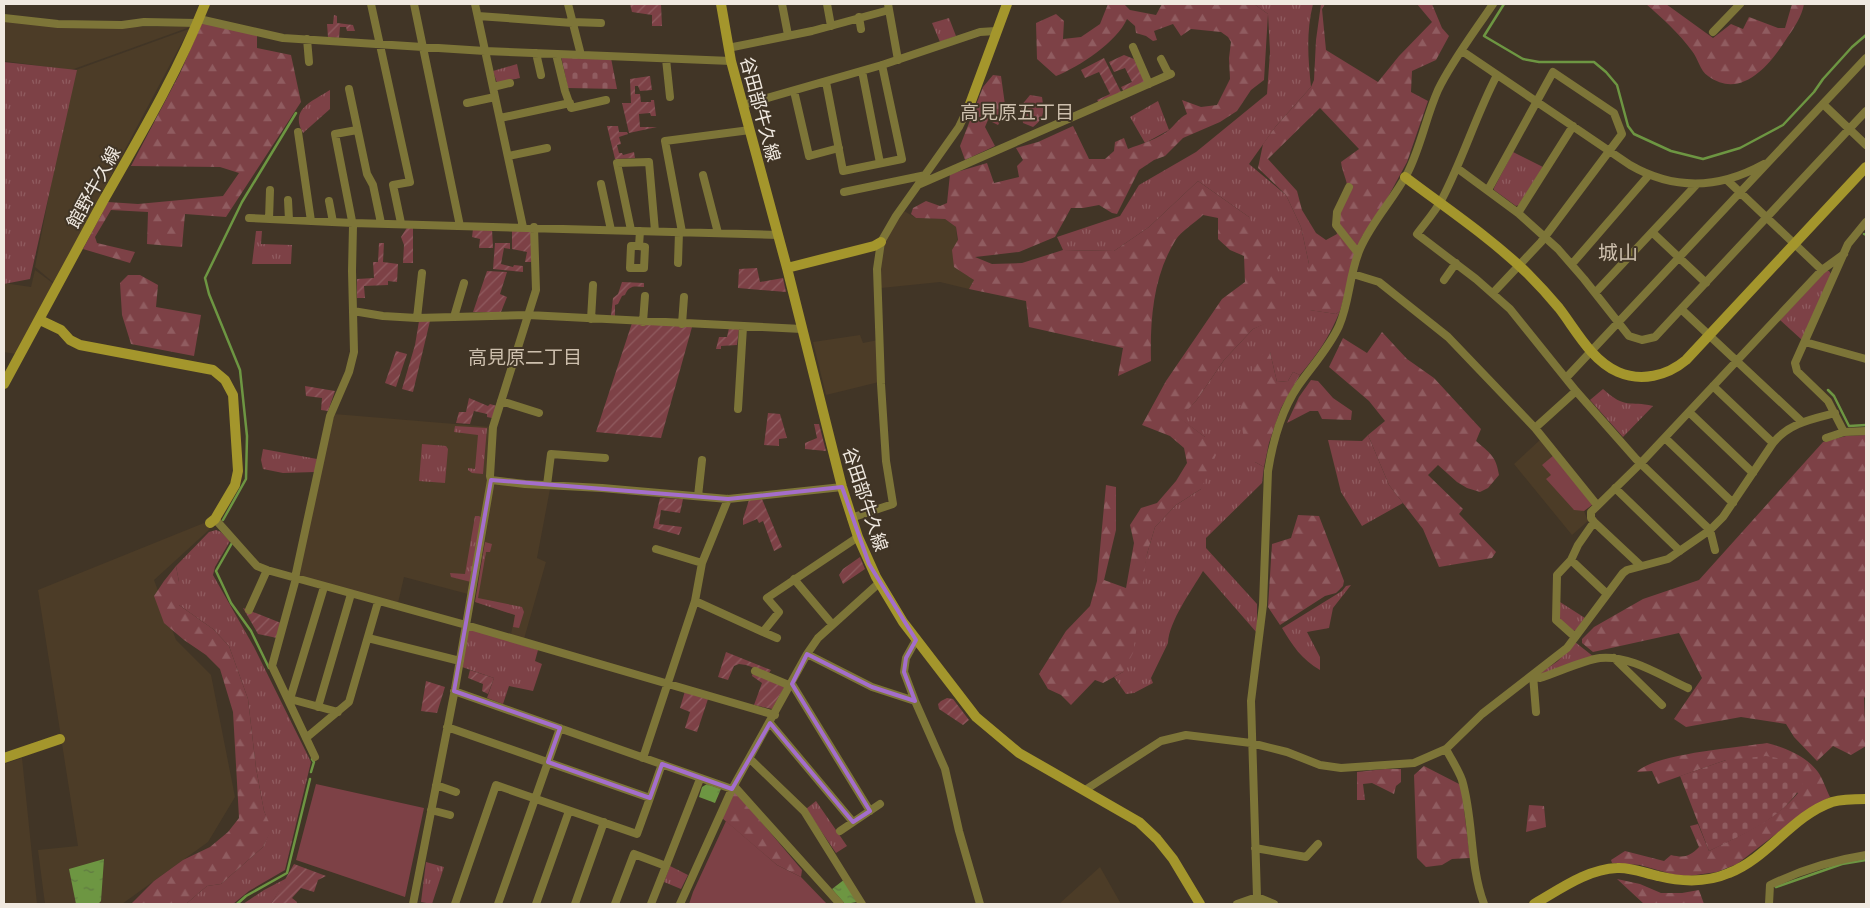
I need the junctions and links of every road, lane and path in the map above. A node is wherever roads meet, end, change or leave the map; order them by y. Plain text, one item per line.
1 (205, 4) edge
2 (371, 4) edge
3 (414, 4) edge
4 (475, 4) edge
5 (568, 4) edge
6 (721, 4) edge
7 (782, 4) edge
8 (827, 4) edge
9 (1007, 4) edge
10 (1493, 4) edge
11 (1740, 4) edge
12 (888, 7) edge
13 (478, 16) junction
14 (859, 17) junction
15 (4, 18) edge
16 (198, 21) junction
17 (573, 22) junction
18 (601, 22) dead end
19 (831, 26) junction
20 (861, 29) dead end
21 (996, 30) junction
22 (1712, 32) dead end
23 (788, 35) junction
24 (307, 39) junction
25 (380, 44) junction
26 (423, 46) junction
27 (1133, 47) dead end
28 (728, 48) junction
29 (485, 51) junction
30 (1462, 51) junction
31 (536, 53) junction
32 (556, 54) junction
33 (581, 55) junction
34 (1866, 58) edge
35 (666, 59) junction
36 (1161, 59) dead end
37 (898, 60) junction
38 (731, 61) junction
39 (309, 62) dead end
40 (882, 65) junction
41 (862, 71) junction
42 (541, 75) dead end
43 (1497, 75) junction
44 (826, 82) junction
45 (510, 83) dead end
46 (1149, 84) junction
47 (493, 87) junction
48 (349, 89) dead end
49 (794, 91) junction
50 (495, 97) junction
51 (670, 97) dead end
52 (606, 100) dead end
53 (1536, 101) junction
54 (467, 103) dead end
55 (570, 103) junction
56 (970, 104) joint
57 (1823, 104) junction
58 (743, 105) junction
59 (1866, 111) edge
60 (500, 118) junction
61 (1573, 126) junction
62 (1849, 129) junction
63 (358, 130) junction
64 (750, 130) junction
65 (298, 132) dead end
66 (1866, 145) edge
67 (547, 148) dead end
68 (839, 148) junction
69 (1610, 151) junction
70 (508, 156) junction
71 (1770, 160) junction
72 (880, 163) junction
73 (1866, 167) edge
74 (1457, 168) junction
75 (704, 175) dead end
76 (926, 175) junction
77 (1649, 175) junction
78 (1405, 177) junction
79 (1727, 180) junction
80 (602, 184) dead end
81 (920, 184) junction
82 (1697, 184) junction
83 (1349, 187) dead end
84 (270, 190) dead end
85 (1488, 190) junction
86 (844, 192) dead end
87 (1740, 193) junction
88 (288, 200) dead end
89 (329, 201) dead end
90 (1440, 204) junction
91 (1518, 213) junction
92 (249, 218) dead end
93 (1767, 218) junction
94 (269, 219) junction
95 (289, 220) junction
96 (311, 221) junction
97 (333, 222) junction
98 (1866, 222) edge
99 (353, 223) junction
100 (381, 223) junction
101 (401, 223) junction
102 (460, 226) junction
103 (522, 227) junction
104 (534, 227) junction
105 (611, 230) junction
106 (631, 230) junction
107 (640, 230) junction
108 (655, 231) junction
109 (681, 232) junction
110 (718, 233) junction
111 (1652, 233) junction
112 (778, 235) junction
113 (1545, 237) junction
114 (881, 242) junction
115 (1794, 244) junction
116 (639, 246) dead end
117 (1358, 252) junction
118 (1844, 254) junction
119 (1679, 258) junction
120 (678, 263) dead end
121 (1456, 263) junction
122 (1572, 264) junction
123 (1519, 266) junction
124 (787, 268) junction
125 (1822, 270) junction
126 (422, 273) dead end
127 (1353, 274) junction
128 (1444, 280) dead end
129 (464, 283) dead end
130 (1706, 283) junction
131 (593, 285) dead end
132 (1493, 293) junction
133 (1595, 293) junction
134 (645, 296) dead end
135 (684, 298) dead end
136 (1682, 309) junction
137 (353, 311) junction
138 (528, 315) junction
139 (454, 317) junction
140 (417, 318) junction
141 (591, 319) junction
142 (40, 320) junction
143 (643, 322) junction
144 (1618, 323) junction
145 (682, 324) junction
146 (743, 327) junction
147 (802, 330) junction
148 (1709, 335) junction
149 (1805, 342) junction
150 (1592, 351) junction
151 (1866, 359) edge
152 (1737, 361) junction
153 (1566, 378) junction
154 (4, 384) edge
155 (1713, 386) junction
156 (1576, 390) junction
157 (501, 400) junction
158 (738, 409) dead end
159 (1689, 412) junction
160 (539, 413) dead end
161 (1835, 413) junction
162 (1802, 422) junction
163 (1535, 428) junction
164 (1866, 431) edge
165 (1844, 432) junction
166 (1665, 438) junction
167 (1826, 438) dead end
168 (1773, 443) junction
169 (605, 458) dead end
170 (702, 460) dead end
171 (1640, 464) junction
172 (1753, 473) junction
173 (491, 480) junction
174 (547, 485) junction
175 (842, 487) junction
176 (1615, 488) junction
177 (698, 496) junction
178 (728, 499) junction
179 (1733, 503) junction
180 (1597, 505) junction
181 (851, 518) junction
182 (212, 521) joint
183 (1594, 522) junction
184 (1710, 530) junction
185 (858, 537) junction
186 (656, 549) dead end
187 (1680, 550) junction
188 (1715, 550) dead end
189 (1571, 560) junction
190 (702, 563) junction
191 (1641, 566) junction
192 (267, 570) junction
193 (296, 578) junction
194 (794, 579) junction
195 (879, 583) junction
196 (324, 587) junction
197 (350, 594) junction
198 (1607, 594) junction
199 (695, 601) junction
200 (378, 602) junction
201 (249, 610) dead end
202 (832, 624) junction
203 (466, 625) junction
204 (763, 632) junction
205 (1575, 637) junction
206 (368, 638) junction
207 (777, 638) dead end
208 (916, 640) junction
209 (807, 654) junction
210 (1614, 658) junction
211 (460, 661) junction
212 (755, 671) dead end
213 (1533, 675) junction
214 (668, 684) junction
215 (791, 685) junction
216 (1688, 688) dead end
217 (454, 691) junction
218 (289, 699) junction
219 (915, 701) junction
220 (1662, 705) dead end
221 (318, 707) junction
222 (338, 712) junction
223 (1536, 712) dead end
224 (775, 715) junction
225 (770, 723) junction
226 (447, 727) junction
227 (560, 728) junction
228 (306, 738) junction
229 (60, 739) dead end
230 (1251, 744) junction
231 (1446, 749) junction
232 (315, 757) dead end
233 (4, 758) edge
234 (643, 758) junction
235 (750, 759) junction
236 (548, 762) junction
237 (662, 764) junction
238 (700, 778) junction
239 (436, 785) junction
240 (733, 787) junction
241 (1085, 790) junction
242 (456, 792) dead end
243 (650, 798) junction
244 (535, 799) junction
245 (1866, 799) edge
246 (880, 804) dead end
247 (431, 810) junction
248 (569, 810) junction
249 (870, 811) junction
250 (450, 815) dead end
251 (604, 822) junction
252 (854, 822) junction
253 (840, 831) dead end
254 (1318, 844) dead end
255 (1255, 848) junction
256 (1866, 855) edge
257 (666, 866) junction
258 (1257, 902) edge
259 (413, 904) edge
260 (455, 904) edge
261 (498, 904) edge
262 (536, 904) edge
263 (575, 904) edge
264 (615, 904) edge
265 (651, 904) edge
266 (680, 904) edge
267 (840, 904) edge
268 (862, 904) edge
269 (980, 904) edge
270 (1200, 904) edge
271 (1236, 904) edge
272 (1274, 904) edge
273 (1484, 904) edge
274 (1534, 904) edge
275 (1769, 904) edge

1 - 16 street, 館野牛久線
2 - 25 street
3 - 26 street
4 - 13 street
5 - 17 street
6 - 28 street, 谷田部牛久線
7 - 23 street
8 - 19 street
9 - 21 street
10 - 30 street
11 - 22 street
12 - 14 street
12 - 37 street
13 - 17 street
13 - 29 street
14 - 19 street
14 - 20 street
15 - 16 street
16 - 24 street
16 - 142 street, 館野牛久線
17 - 18 street
17 - 33 street
19 - 23 street
21 - 37 street
21 - 56 street
23 - 28 street
24 - 25 street
24 - 39 street
25 - 26 street
25 - 101 street
26 - 29 street
26 - 102 street
27 - 46 street
28 - 38 street, 谷田部牛久線
29 - 31 street
29 - 47 street
30 - 43 street
30 - 78 street
31 - 32 street
31 - 42 street
32 - 33 street
32 - 55 street
33 - 35 street
34 - 57 street
35 - 38 street
35 - 51 street
36 - 46 street
37 - 40 street
38 - 58 street, 谷田部牛久線
40 - 41 street
40 - 72 street
41 - 44 street
41 - 72 street
43 - 53 street
43 - 74 street
44 - 49 street
44 - 68 street
45 - 47 street
46 - 81 street
47 - 50 street
48 - 63 street
49 - 58 street
49 - 68 street
50 - 54 street
50 - 60 street
52 - 55 street
53 - 61 street
53 - 69 street
53 - 85 street
55 - 60 street
56 - 76 street
57 - 62 street
57 - 71 street
58 - 64 street, 谷田部牛久線
59 - 62 street
60 - 70 street
61 - 69 street
61 - 91 street
62 - 66 street
62 - 93 street
63 - 99 street
63 - 100 street
64 - 109 street
64 - 112 street, 谷田部牛久線
65 - 96 street
67 - 70 street
68 - 72 street
69 - 77 street
69 - 113 street
70 - 103 street
71 - 79 street
71 - 87 street
73 - 115 street
74 - 85 street
74 - 90 street
75 - 110 street
76 - 81 street
76 - 86 street
77 - 82 street
77 - 122 street
78 - 90 street
78 - 117 street
79 - 82 street
79 - 87 street
80 - 105 street
81 - 114 street
82 - 111 street
83 - 117 street
84 - 94 street
85 - 91 street
87 - 93 street
87 - 119 street
88 - 95 street
89 - 97 street
90 - 121 street
90 - 123 street
91 - 113 street
92 - 94 street
93 - 115 street
93 - 130 street
94 - 95 street
95 - 96 street
96 - 97 street
97 - 99 street
98 - 118 street
99 - 100 street
99 - 137 street
100 - 101 street
101 - 102 street
102 - 103 street
103 - 104 street
104 - 105 street
104 - 138 street
105 - 106 street
106 - 107 street
106 - 108 street
107 - 108 street
107 - 116 street
108 - 109 street
109 - 110 street
109 - 120 street
110 - 112 street
111 - 119 street
111 - 133 street
112 - 124 street, 谷田部牛久線
113 - 122 street
113 - 123 street
114 - 124 street
114 - 181 street
115 - 125 street
115 - 148 street
117 - 127 street
118 - 125 street
118 - 149 street
119 - 130 street
119 - 144 street
121 - 128 street
121 - 132 street
122 - 133 street
123 - 132 street
123 - 150 street
124 - 147 street, 谷田部牛久線
125 - 152 street
126 - 140 street
127 - 163 street
127 - 230 street
129 - 139 street
130 - 136 street
131 - 141 street
132 - 153 street
133 - 144 street
134 - 143 street
135 - 145 street
136 - 144 street
136 - 148 street
137 - 140 street
137 - 193 street
138 - 139 street
138 - 141 street
138 - 157 street
139 - 140 street
141 - 143 street
142 - 154 street, 館野牛久線
142 - 182 street
143 - 145 street
144 - 150 street
145 - 146 street
146 - 147 street
146 - 158 street
147 - 175 street, 谷田部牛久線
148 - 150 street
148 - 152 street
149 - 151 street
149 - 161 street
150 - 153 street
152 - 155 street
152 - 162 street
153 - 156 street
155 - 159 street
155 - 168 street
156 - 163 street
156 - 171 street
157 - 160 street
157 - 173 street
159 - 166 street
159 - 172 street
161 - 162 street
161 - 165 street
162 - 168 street
163 - 180 street
164 - 165 street
165 - 167 street
166 - 171 street
166 - 179 street
168 - 172 street
169 - 174 street
170 - 177 street
171 - 176 street
171 - 184 street
172 - 179 street
173 - 174 street
173 - 203 street
174 - 177 street
175 - 178 street
175 - 181 street, 谷田部牛久線
176 - 180 street
176 - 187 street
177 - 178 street
178 - 190 street
179 - 184 street
180 - 183 street
181 - 185 street, 谷田部牛久線
182 - 192 street
183 - 189 street
183 - 191 street
184 - 187 street
184 - 188 street
185 - 194 street
185 - 195 street, 谷田部牛久線
186 - 190 street
187 - 191 street
189 - 198 street
189 - 205 street
190 - 199 street
191 - 198 street
192 - 193 street
192 - 201 street
193 - 196 street
193 - 218 street
194 - 202 street
194 - 204 street
195 - 202 street
195 - 208 street, 谷田部牛久線
196 - 197 street
196 - 218 street
197 - 200 street
197 - 221 street
198 - 205 street
199 - 204 street
199 - 214 street
200 - 203 street
200 - 206 street
202 - 209 street
203 - 211 street
203 - 214 street
204 - 207 street
205 - 213 street
206 - 211 street
206 - 222 street
208 - 219 street
208 - 241 street, 谷田部牛久線
209 - 215 street
209 - 219 street
210 - 213 street
210 - 216 street
210 - 220 street
211 - 217 street
212 - 215 street
213 - 223 street
213 - 231 street
214 - 224 street
214 - 234 street
215 - 224 street
215 - 249 street
217 - 226 street
217 - 227 street
218 - 221 street
218 - 228 street
219 - 269 street
221 - 222 street
222 - 228 street
224 - 225 street
225 - 235 street
225 - 252 street
226 - 236 street
226 - 239 street
227 - 234 street
227 - 236 street
228 - 232 street
229 - 233 street
230 - 231 street
230 - 241 street
230 - 255 street
231 - 273 street
234 - 237 street
235 - 240 street
235 - 268 street
236 - 243 street
236 - 244 street
237 - 238 street
237 - 243 street
238 - 240 street
238 - 257 street
239 - 242 street
239 - 247 street
240 - 266 street
240 - 267 street
241 - 270 street, 谷田部牛久線
243 - 251 street
244 - 248 street
244 - 260 street
244 - 261 street
245 - 274 street
246 - 249 street
247 - 250 street
247 - 259 street
248 - 251 street
248 - 262 street
249 - 252 street
251 - 263 street
252 - 253 street
254 - 255 street
255 - 258 street
256 - 275 street
257 - 264 street
257 - 265 street
258 - 271 street
258 - 272 street

